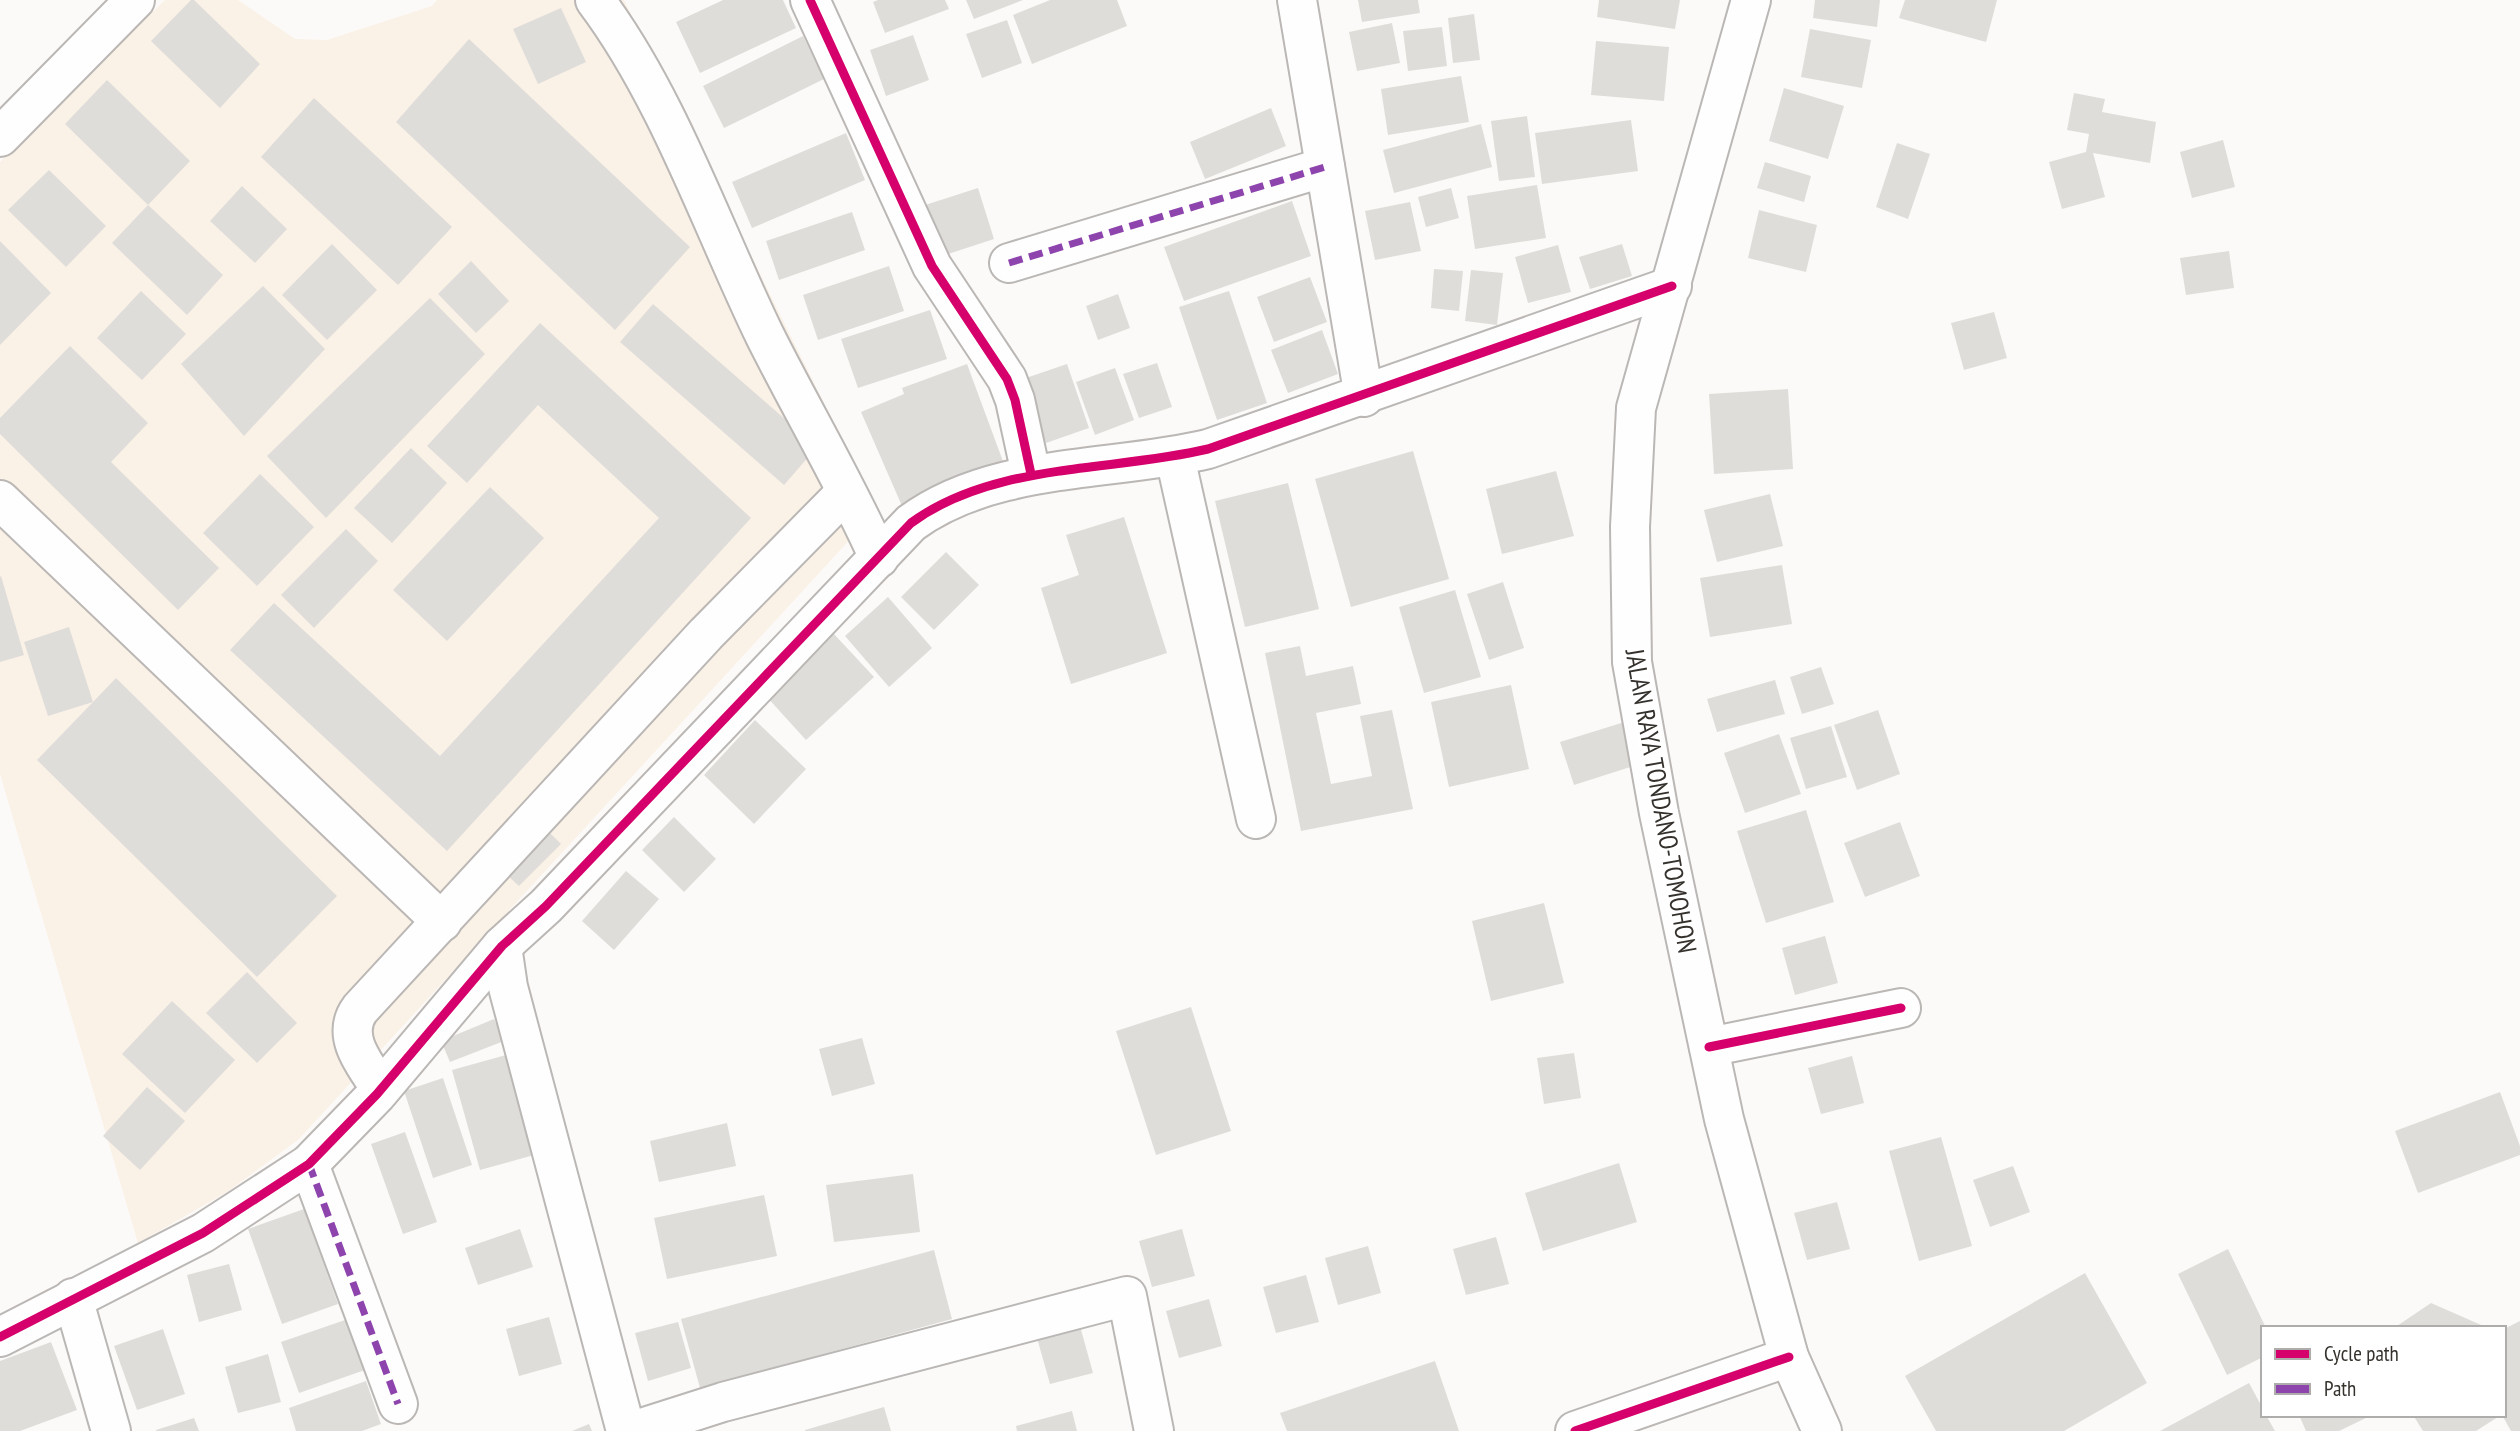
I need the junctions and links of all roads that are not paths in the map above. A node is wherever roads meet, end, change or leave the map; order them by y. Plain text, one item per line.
1 (135, 0) edge
2 (595, 0) edge
3 (810, 0) edge
4 (1297, 0) edge
5 (1751, 0) edge
6 (0, 137) edge
7 (1325, 167) junction
8 (1009, 263) dead end
9 (1672, 286) junction
10 (1364, 397) junction
11 (1175, 457) junction
12 (1031, 474) junction
13 (846, 492) junction
14 (0, 500) edge
15 (879, 558) junction
16 (1256, 819) dead end
17 (442, 922) junction
18 (502, 946) junction
19 (1900, 1008) dead end
20 (1709, 1047) junction
21 (381, 1089) junction
22 (309, 1164) junction
23 (74, 1298) junction
24 (0, 1337) edge
25 (1789, 1357) junction
26 (398, 1404) dead end
27 (111, 1431) edge
28 (626, 1431) edge
29 (632, 1431) edge
30 (1154, 1431) edge
31 (1575, 1431) edge
32 (1822, 1431) edge

1 - 6 main road
2 - 13 main road
3 - 12 main road
4 - 7 main road
5 - 9 main road, JALAN RAYA TONDANO-TOMOHON
7 - 8 main road
7 - 10 main road
9 - 10 main road
9 - 20 main road, JALAN RAYA TONDANO-TOMOHON
10 - 11 main road
11 - 12 main road
11 - 16 main road
12 - 15 main road
13 - 15 main road
13 - 17 main road
14 - 17 main road
15 - 18 main road
17 - 21 main road
18 - 21 main road
18 - 28 main road
19 - 20 main road
20 - 25 main road, JALAN RAYA TONDANO-TOMOHON
21 - 22 main road
22 - 23 main road
22 - 26 main road
23 - 24 main road
23 - 27 main road
25 - 31 main road
25 - 32 main road, JALAN RAYA TONDANO-TOMOHON
29 - 30 main road

